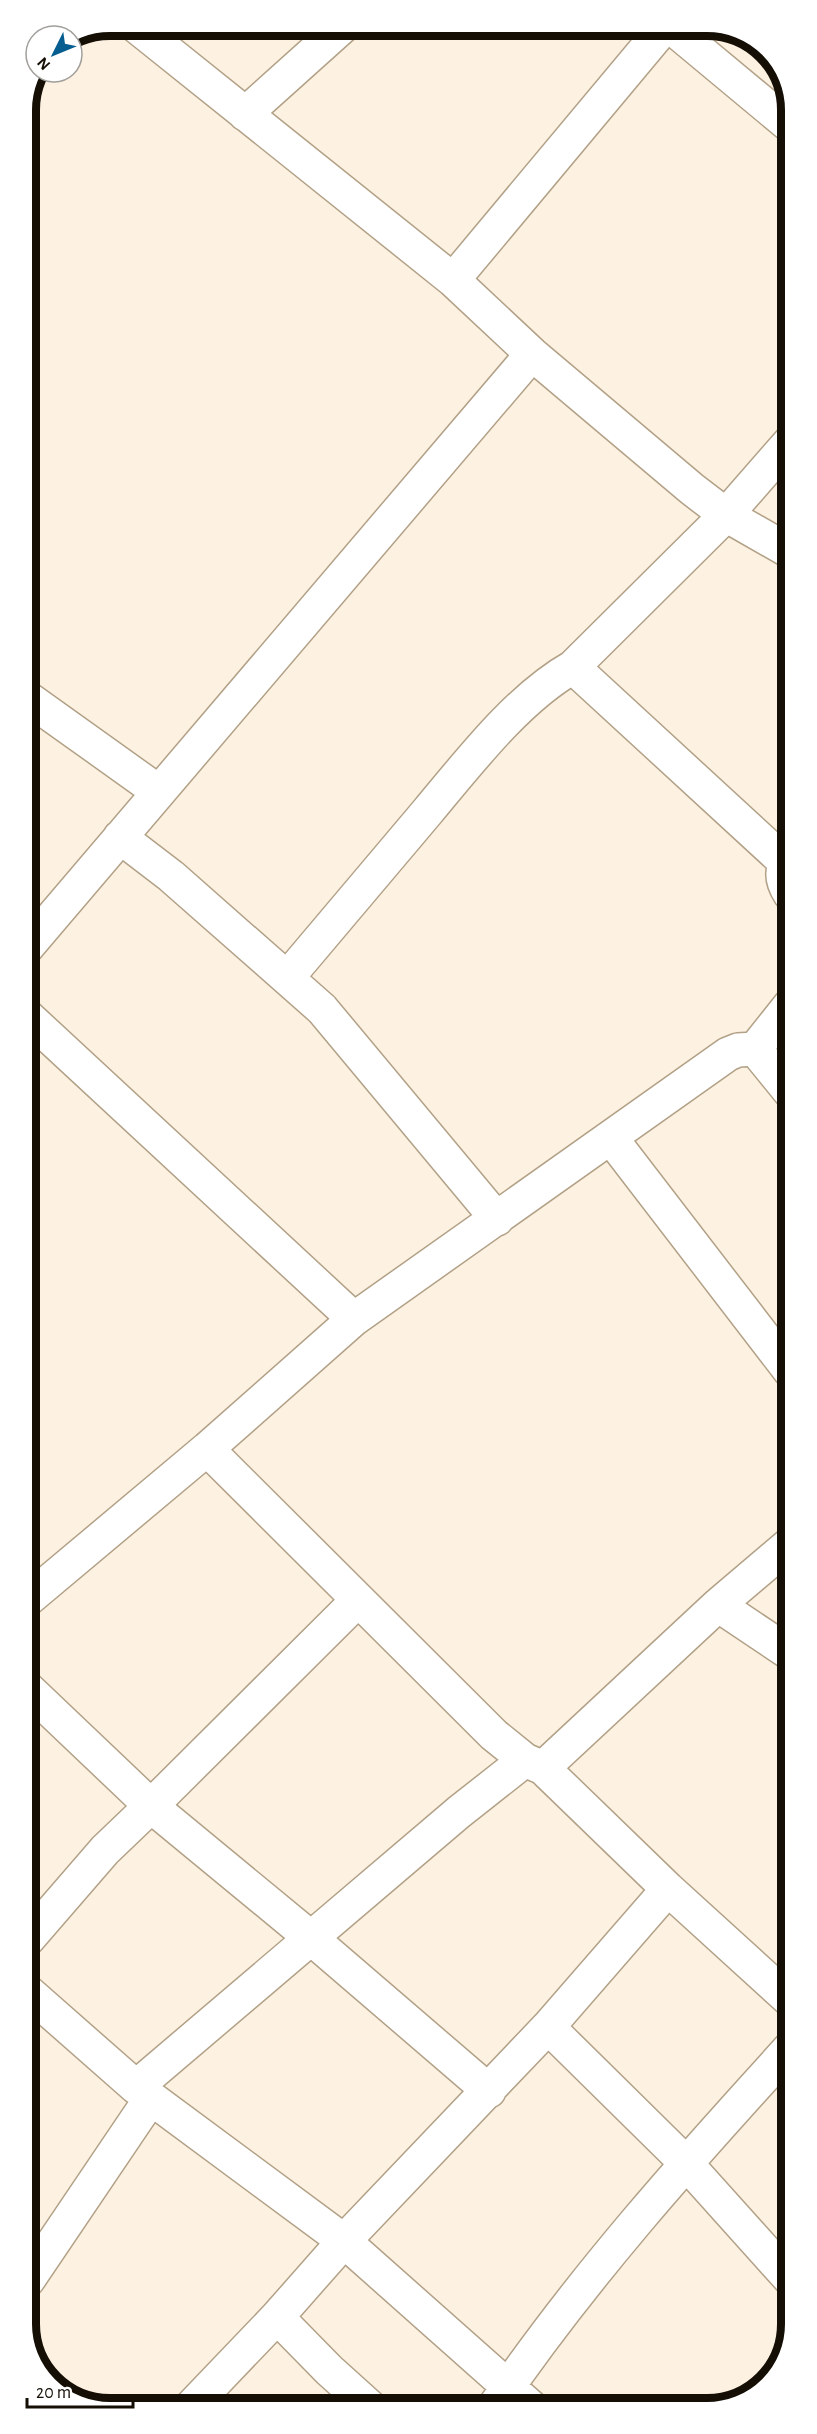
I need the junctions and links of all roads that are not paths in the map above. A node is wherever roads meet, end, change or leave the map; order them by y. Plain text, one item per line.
1 (148, 36) edge
2 (332, 36) edge
3 (657, 36) edge
4 (682, 36) edge
5 (245, 114) junction
6 (781, 118) edge
7 (453, 280) junction
8 (532, 354) junction
9 (781, 452) edge
10 (726, 515) junction
11 (781, 546) edge
12 (573, 667) junction
13 (36, 705) edge
14 (159, 792) junction
15 (120, 837) junction
16 (781, 852) edge
17 (36, 936) edge
18 (287, 978) junction
19 (781, 1016) edge
20 (36, 1024) edge
21 (755, 1049) junction
22 (781, 1081) edge
23 (611, 1138) junction
24 (497, 1219) junction
25 (354, 1319) junction
26 (781, 1359) edge
27 (207, 1449) junction
28 (781, 1551) edge
29 (36, 1592) edge
30 (358, 1600) junction
31 (718, 1605) junction
32 (781, 1647) edge
33 (36, 1697) edge
34 (534, 1764) junction
35 (151, 1806) junction
36 (668, 1889) junction
37 (36, 1930) edge
38 (311, 1938) junction
39 (781, 1992) edge
40 (36, 1999) edge
41 (548, 2027) junction
42 (781, 2059) edge
43 (489, 2091) junction
44 (144, 2092) junction
45 (685, 2162) junction
46 (344, 2241) junction
47 (36, 2267) edge
48 (781, 2269) edge
49 (277, 2317) junction
50 (200, 2398) edge
51 (360, 2398) edge
52 (509, 2398) edge
53 (512, 2398) edge

1 - 5 street
2 - 5 street
3 - 7 street
4 - 6 street
5 - 7 street
7 - 8 street
8 - 10 street
8 - 14 street
9 - 10 street
10 - 11 street
10 - 12 street
12 - 16 street
12 - 18 street
13 - 14 street
14 - 15 street
15 - 17 street
15 - 18 street
18 - 24 street
19 - 21 street
20 - 25 street
21 - 22 street
21 - 23 street
23 - 24 street
23 - 26 street
24 - 25 street
25 - 27 street
27 - 29 street
27 - 30 street
28 - 31 street
30 - 34 street
30 - 35 street
31 - 32 street
31 - 34 street
33 - 35 street
34 - 36 street
34 - 38 street
35 - 37 street
35 - 38 street
36 - 39 street
36 - 41 street
38 - 43 street
38 - 44 street
40 - 44 street
41 - 43 street
41 - 45 street
42 - 45 street
43 - 46 street
44 - 46 street
44 - 47 street
45 - 48 street
45 - 53 street
46 - 49 street
46 - 52 street
49 - 50 street
49 - 51 street

